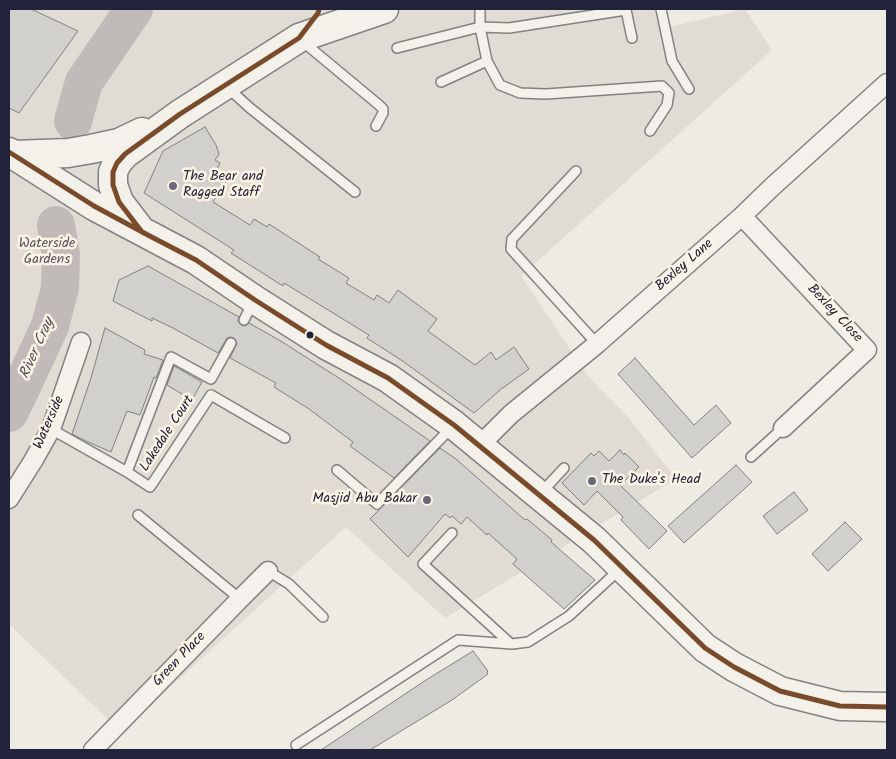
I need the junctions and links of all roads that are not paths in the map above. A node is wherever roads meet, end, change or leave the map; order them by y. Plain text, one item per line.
1 (320, 9) edge
2 (384, 9) edge
3 (480, 9) edge
4 (661, 9) edge
5 (480, 27) junction
6 (299, 38) junction
7 (632, 38) dead end
8 (397, 48) dead end
9 (487, 61) junction
10 (441, 82) dead end
11 (887, 83) edge
12 (225, 85) junction
13 (689, 89) dead end
14 (180, 114) junction
15 (376, 126) dead end
16 (650, 131) dead end
17 (11, 153) edge
18 (576, 171) dead end
19 (355, 192) dead end
20 (742, 216) junction
21 (142, 232) junction
22 (82, 342) dead end
23 (231, 343) dead end
24 (597, 344) junction
25 (454, 425) junction
26 (782, 428) joint
27 (51, 429) junction
28 (285, 438) dead end
29 (479, 446) junction
30 (751, 457) dead end
31 (564, 468) dead end
32 (337, 470) dead end
33 (126, 472) junction
34 (539, 495) junction
35 (9, 499) edge
36 (138, 515) dead end
37 (452, 532) dead end
38 (622, 567) junction
39 (268, 572) joint
40 (240, 599) junction
41 (323, 617) dead end
42 (512, 644) junction
43 (887, 707) edge
44 (296, 745) dead end
45 (93, 750) edge

1 - 6 main road
2 - 6 main road
3 - 5 lane
4 - 13 lane
5 - 7 lane
5 - 8 lane
5 - 9 lane
6 - 12 main road
6 - 15 lane
9 - 10 lane
9 - 16 lane
11 - 20 street, Bexley Lane
12 - 14 main road
12 - 19 lane
14 - 17 main road
14 - 21 main road
17 - 21 main road
18 - 24 lane
20 - 24 street, Bexley Lane
20 - 26 street, Bexley Close
21 - 25 main road
22 - 27 street, Waterside
23 - 33 lane
24 - 29 street, Bexley Lane
25 - 29 main road
25 - 32 lane
26 - 30 lane
27 - 33 lane
27 - 35 street, Waterside
28 - 33 lane, Lakedale Court
29 - 34 main road
31 - 34 lane
34 - 38 main road
36 - 40 lane
37 - 42 lane
38 - 42 lane
38 - 43 main road
39 - 40 street, Green Place
39 - 41 lane
40 - 45 street, Green Place
42 - 44 lane

